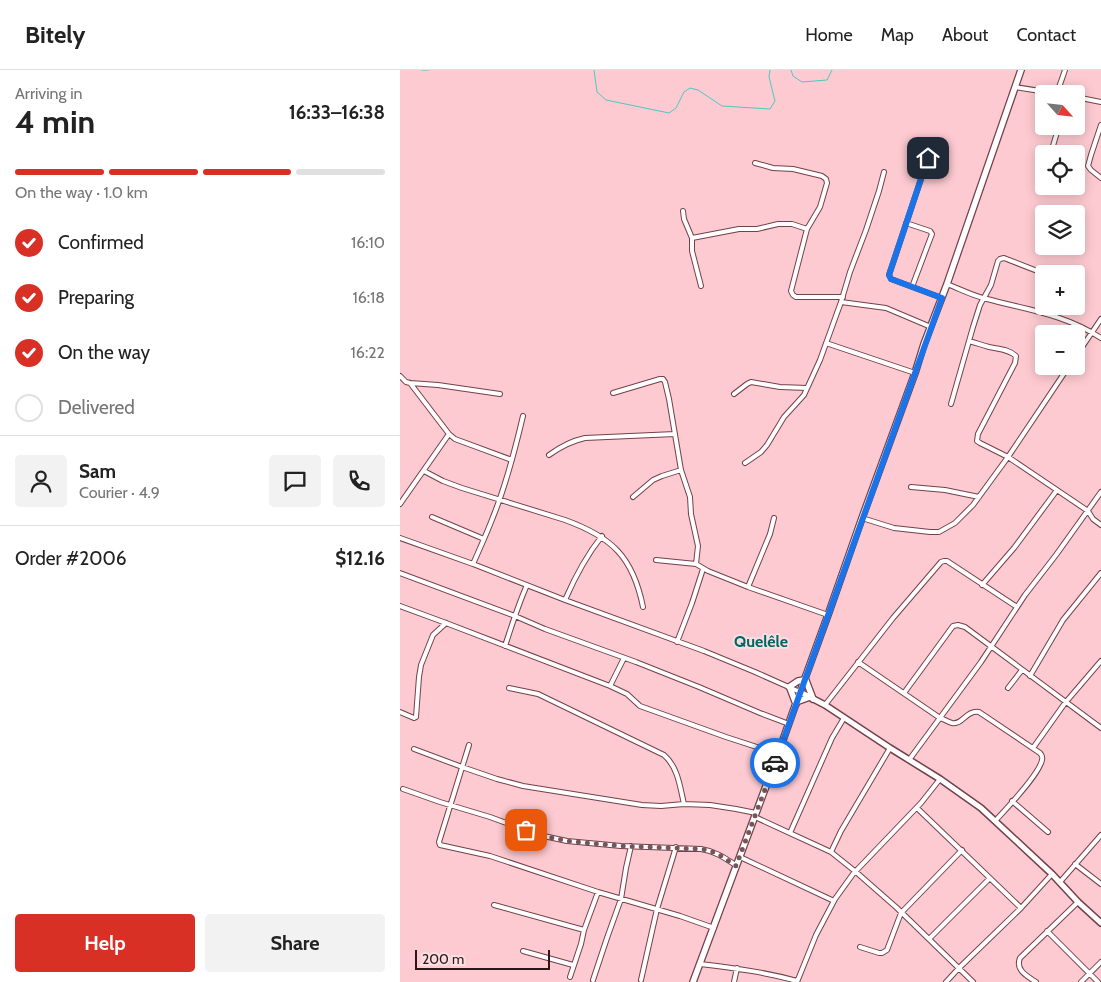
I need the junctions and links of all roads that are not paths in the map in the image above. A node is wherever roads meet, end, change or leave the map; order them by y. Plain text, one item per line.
1 (1020, 70) edge
2 (1065, 70) edge
3 (1061, 85) edge
4 (1014, 87) junction
5 (1035, 90) edge
6 (1085, 99) edge
7 (1101, 102) edge
8 (1101, 125) edge
9 (1100, 133) edge
10 (928, 158) dead end
11 (755, 163) dead end
12 (884, 172) dead end
13 (1101, 178) edge
14 (683, 211) dead end
15 (906, 223) junction
16 (807, 229) junction
17 (692, 238) junction
18 (1035, 270) edge
19 (947, 284) junction
20 (701, 286) dead end
21 (912, 287) junction
22 (942, 298) junction
23 (984, 299) junction
24 (842, 300) junction
25 (1101, 319) edge
26 (931, 327) junction
27 (1092, 332) junction
28 (1101, 338) edge
29 (969, 341) junction
30 (1085, 342) edge
31 (826, 343) junction
32 (915, 373) junction
33 (1063, 375) edge
34 (400, 376) edge
35 (410, 383) junction
36 (808, 388) junction
37 (613, 393) dead end
38 (500, 394) dead end
39 (734, 394) dead end
40 (951, 404) dead end
41 (522, 416) dead end
42 (449, 434) junction
43 (675, 434) junction
44 (549, 455) dead end
45 (1008, 458) junction
46 (512, 460) junction
47 (745, 463) dead end
48 (681, 470) junction
49 (424, 471) junction
50 (911, 487) dead end
51 (1057, 490) junction
52 (1101, 492) edge
53 (633, 497) dead end
54 (979, 497) junction
55 (500, 499) junction
56 (400, 504) edge
57 (1088, 511) junction
58 (432, 517) dead end
59 (774, 518) dead end
60 (862, 518) junction
61 (1101, 525) edge
62 (602, 536) junction
63 (400, 538) edge
64 (484, 539) junction
65 (656, 560) dead end
66 (473, 564) junction
67 (696, 564) junction
68 (703, 569) junction
69 (400, 573) edge
70 (1101, 573) edge
71 (526, 585) junction
72 (982, 585) junction
73 (748, 587) junction
74 (566, 600) junction
75 (400, 606) edge
76 (643, 607) dead end
77 (1017, 607) junction
78 (828, 615) junction
79 (515, 616) junction
80 (446, 623) junction
81 (677, 642) junction
82 (505, 646) junction
83 (990, 646) junction
84 (624, 658) junction
85 (1101, 661) edge
86 (858, 662) junction
87 (1022, 670) junction
88 (1030, 676) junction
89 (804, 679) junction
90 (610, 686) junction
91 (789, 687) junction
92 (509, 688) dead end
93 (1008, 688) dead end
94 (800, 692) junction
95 (904, 693) junction
96 (812, 698) junction
97 (1065, 702) junction
98 (796, 703) junction
99 (825, 705) junction
100 (400, 712) edge
101 (844, 718) junction
102 (940, 718) junction
103 (789, 724) junction
104 (1101, 728) edge
105 (469, 745) dead end
106 (890, 748) junction
107 (1033, 748) junction
108 (414, 749) dead end
109 (778, 754) junction
110 (909, 760) junction
111 (462, 768) junction
112 (940, 779) junction
113 (403, 789) dead end
114 (1012, 801) junction
115 (684, 804) junction
116 (450, 805) junction
117 (917, 808) junction
118 (755, 815) junction
119 (995, 822) junction
120 (1048, 832) dead end
121 (790, 833) junction
122 (1101, 836) edge
123 (631, 846) junction
124 (676, 847) junction
125 (962, 850) junction
126 (831, 852) junction
127 (740, 857) junction
128 (1075, 864) junction
129 (736, 866) junction
130 (856, 872) junction
131 (1052, 874) junction
132 (990, 878) junction
133 (1060, 882) junction
134 (1101, 884) edge
135 (598, 892) junction
136 (621, 899) junction
137 (834, 902) junction
138 (1078, 902) junction
139 (494, 904) dead end
140 (1021, 908) junction
141 (657, 909) junction
142 (902, 913) junction
143 (1101, 923) edge
144 (714, 928) junction
145 (584, 930) junction
146 (1047, 931) junction
147 (929, 939) junction
148 (860, 947) dead end
149 (522, 951) dead end
150 (1101, 962) edge
151 (700, 964) junction
152 (574, 965) junction
153 (737, 968) junction
154 (959, 968) junction
155 (1089, 973) junction
156 (570, 977) dead end
157 (593, 980) dead end
158 (641, 980) dead end
159 (694, 982) edge
160 (734, 982) edge
161 (797, 982) edge
162 (946, 982) edge
163 (973, 982) edge
164 (1036, 982) edge
165 (1081, 982) edge
166 (1098, 982) edge

1 - 4 main road
2 - 3 street
4 - 5 street
4 - 19 main road
6 - 7 street
8 - 9 street
9 - 13 street
10 - 15 street
11 - 16 street
12 - 24 street
14 - 17 street
15 - 21 street
15 - 21 street
16 - 17 street
16 - 24 street
17 - 20 street
18 - 23 street
19 - 22 main road
19 - 23 street
21 - 22 street
22 - 26 main road
23 - 27 street
23 - 29 street
24 - 26 street
24 - 31 street
25 - 27 street
26 - 32 main road
27 - 28 street
27 - 30 street
29 - 40 street
29 - 45 street
31 - 32 street
31 - 36 street
32 - 60 main road
33 - 45 street
34 - 35 street
35 - 38 street
35 - 42 street
36 - 39 street
36 - 47 street
37 - 43 street
41 - 46 street
42 - 46 street
42 - 49 street
43 - 44 street
43 - 48 street
45 - 51 street
45 - 54 street
46 - 55 street
48 - 53 street
48 - 67 street
49 - 55 street
49 - 56 street
50 - 54 street
51 - 57 street
51 - 72 street
52 - 57 street
54 - 60 street
55 - 62 street
55 - 64 street
57 - 61 street
57 - 77 street
58 - 64 street
59 - 73 street
60 - 78 main road
62 - 74 street
62 - 76 street
63 - 66 street
64 - 66 street
65 - 67 street
66 - 71 street
67 - 68 street
68 - 73 street
68 - 81 street
69 - 79 street
70 - 88 street
71 - 74 street
71 - 79 street
72 - 77 street
72 - 86 street
73 - 78 street
74 - 81 street
75 - 80 street
77 - 83 street
78 - 89 main road
79 - 82 street
79 - 84 street
80 - 82 street
80 - 100 street
81 - 91 street
82 - 90 street
83 - 87 street
83 - 95 street
83 - 102 street
84 - 90 street
84 - 103 street
85 - 97 street
86 - 95 street
86 - 99 street
87 - 88 street
87 - 93 street
88 - 97 street
89 - 91 main road
89 - 94 main road
89 - 96 main road
90 - 109 street
91 - 94 street
91 - 98 main road
92 - 115 street
94 - 96 street
94 - 98 main road
95 - 102 street
96 - 98 main road
96 - 99 street
97 - 104 street
97 - 107 street
98 - 103 main road
99 - 101 street
101 - 106 street
101 - 121 street
102 - 107 street
102 - 110 street
103 - 109 main road
105 - 111 street
106 - 110 street
106 - 126 street
107 - 114 street
108 - 111 street
109 - 118 main road
110 - 112 street
111 - 115 street
111 - 116 street
112 - 117 street
112 - 119 street
113 - 116 street
114 - 119 street
114 - 120 street
115 - 118 street
116 - 123 street
116 - 135 street
117 - 125 street
117 - 130 street
118 - 121 street
118 - 127 main road
119 - 131 street
121 - 126 street
122 - 128 street
123 - 124 street
123 - 136 street
124 - 129 street
124 - 141 street
125 - 132 street
125 - 142 street
126 - 130 street
127 - 129 main road
127 - 137 street
128 - 133 street
128 - 134 street
129 - 144 main road
130 - 137 street
130 - 142 street
131 - 133 street
131 - 140 street
132 - 140 street
132 - 147 street
133 - 138 street
135 - 136 street
135 - 145 street
136 - 141 street
136 - 157 street
137 - 161 street
138 - 143 street
138 - 146 street
139 - 145 street
140 - 154 street
141 - 144 street
141 - 158 street
142 - 147 street
142 - 148 street
144 - 151 main road
145 - 152 street
146 - 155 street
146 - 164 street
147 - 154 street
149 - 152 street
150 - 155 street
151 - 153 street
151 - 159 main road
152 - 156 street
153 - 160 street
153 - 161 street
154 - 162 street
154 - 163 street
155 - 165 street
155 - 166 street

